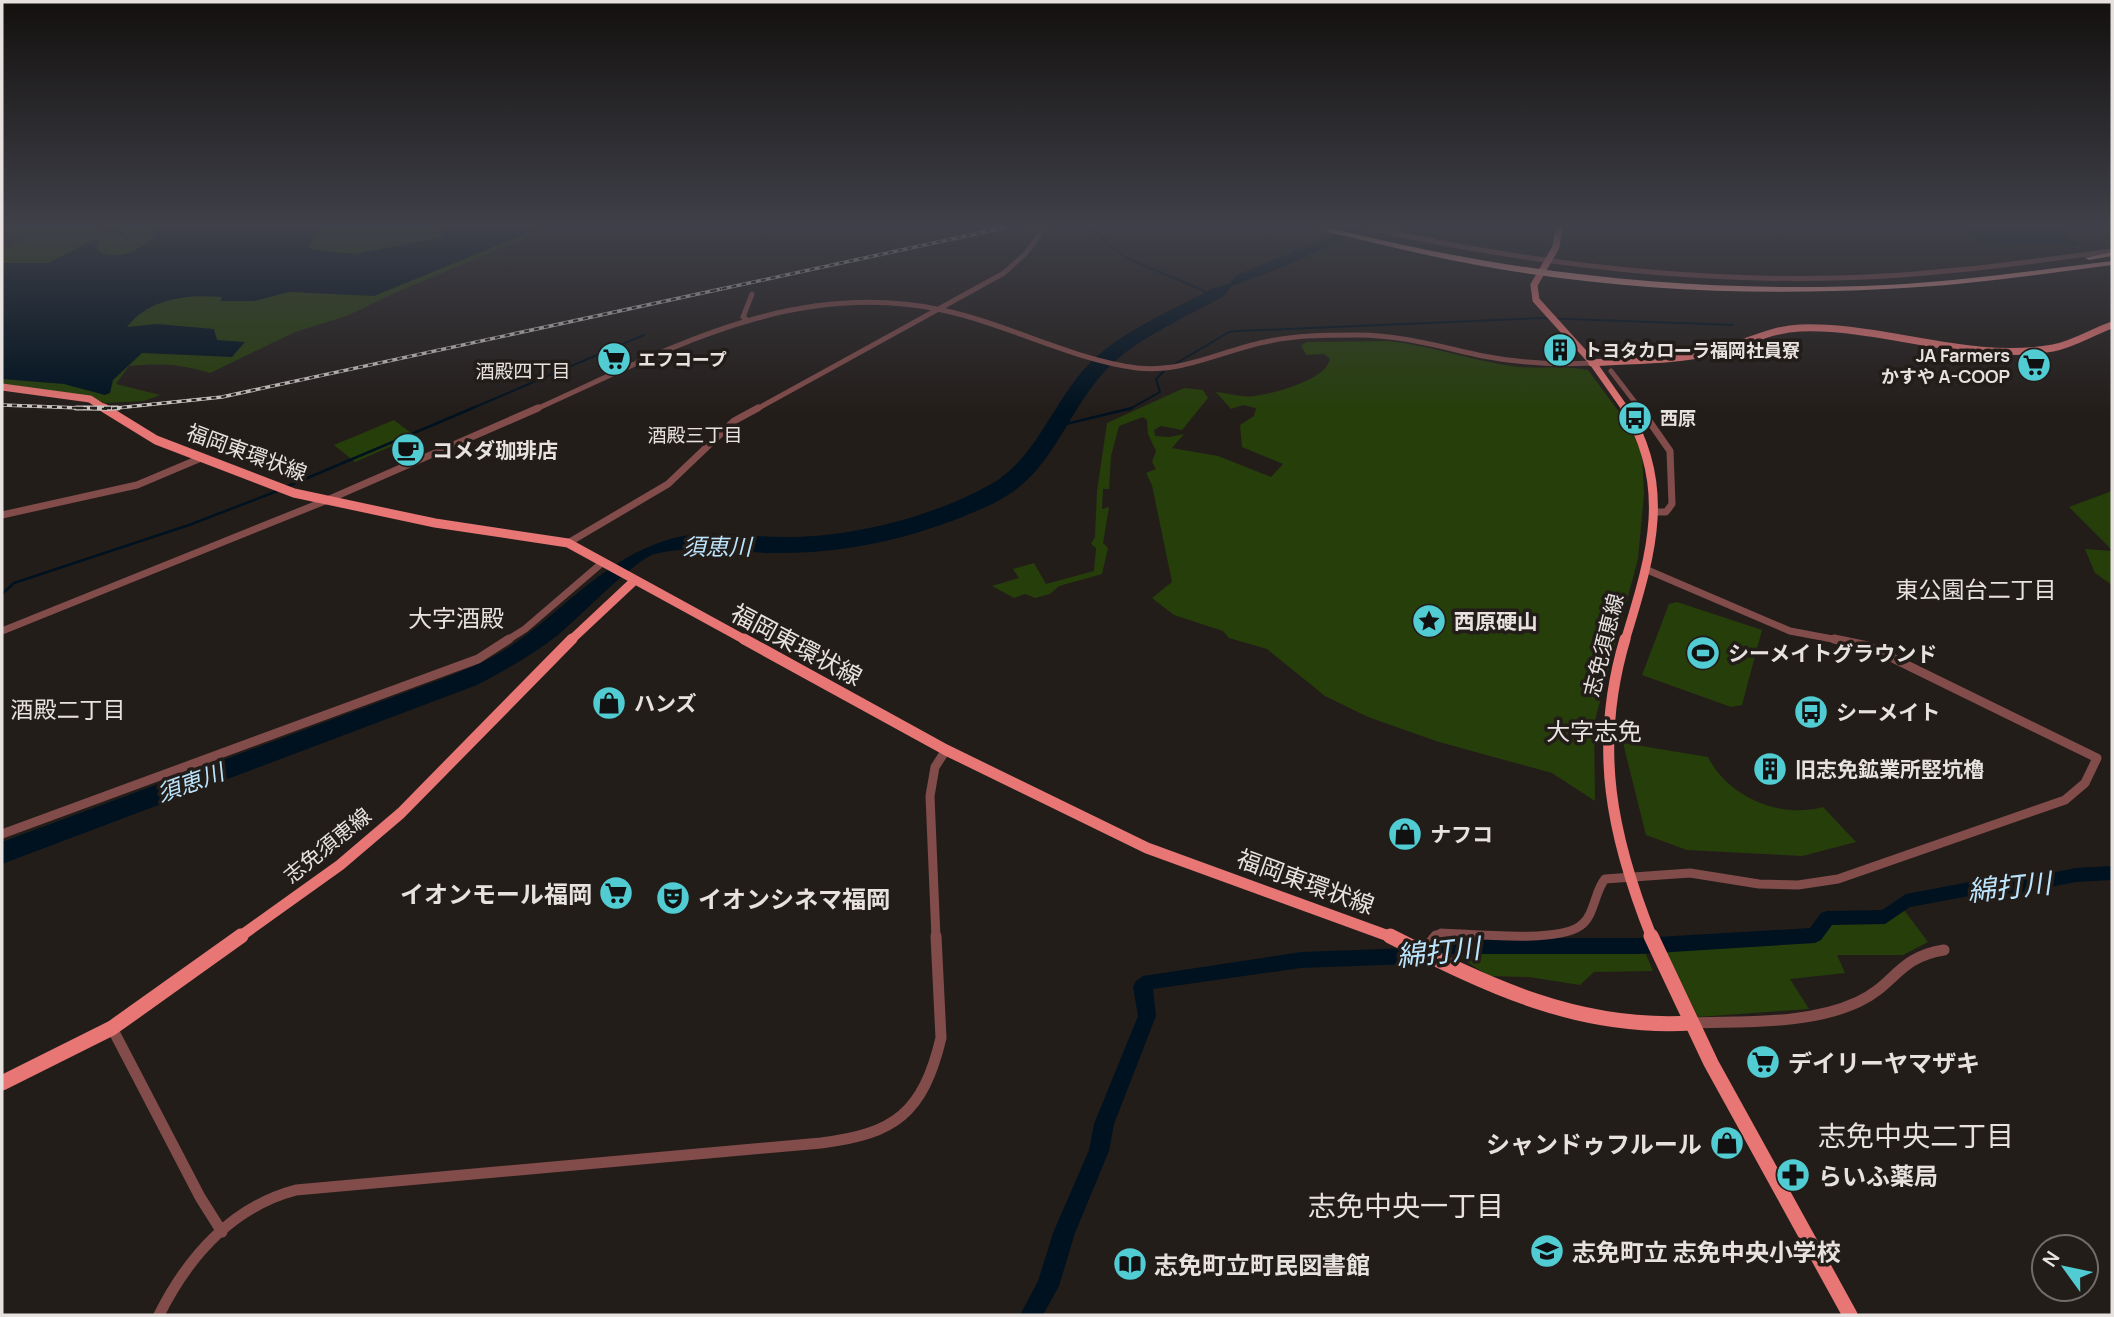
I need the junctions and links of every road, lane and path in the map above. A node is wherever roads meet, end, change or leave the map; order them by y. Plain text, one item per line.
1 (972, 289) edge
2 (1534, 289) edge
3 (752, 294) dead end
4 (940, 307) junction
5 (746, 319) junction
6 (2112, 324) edge
7 (1592, 363) junction
8 (1611, 371) dead end
9 (2, 387) edge
10 (201, 458) junction
11 (325, 501) junction
12 (1654, 512) junction
13 (2, 515) edge
14 (568, 544) junction
15 (606, 564) junction
16 (1645, 569) junction
17 (630, 579) junction
18 (2, 631) edge
19 (946, 750) junction
20 (2, 834) edge
21 (1628, 877) junction
22 (1944, 950) dead end
23 (1423, 952) junction
24 (1692, 1023) junction
25 (112, 1028) junction
26 (2, 1083) edge
27 (222, 1232) junction
28 (159, 1315) edge
29 (1850, 1315) edge

1 - 4 street
2 - 7 main road, 志免須恵線
3 - 5 street
4 - 5 street
4 - 7 street
4 - 14 street
5 - 11 street
6 - 7 main road
7 - 12 main road, 志免須恵線
8 - 12 street
9 - 10 main road, 福岡東環状線
10 - 11 main road, 福岡東環状線
10 - 13 street
11 - 14 main road, 福岡東環状線
11 - 18 street
12 - 16 main road, 志免須恵線
14 - 15 main road, 福岡東環状線
15 - 17 main road, 福岡東環状線
15 - 20 street
16 - 21 main road, 志免須恵線
16 - 21 street
17 - 19 main road, 福岡東環状線
17 - 25 main road, 志免須恵線
19 - 23 main road, 福岡東環状線
19 - 27 street
21 - 23 street
21 - 24 main road, 志免須恵線
22 - 24 street
23 - 24 main road, 福岡東環状線
24 - 29 main road
25 - 26 main road, 志免須恵線
25 - 27 street
27 - 28 street

